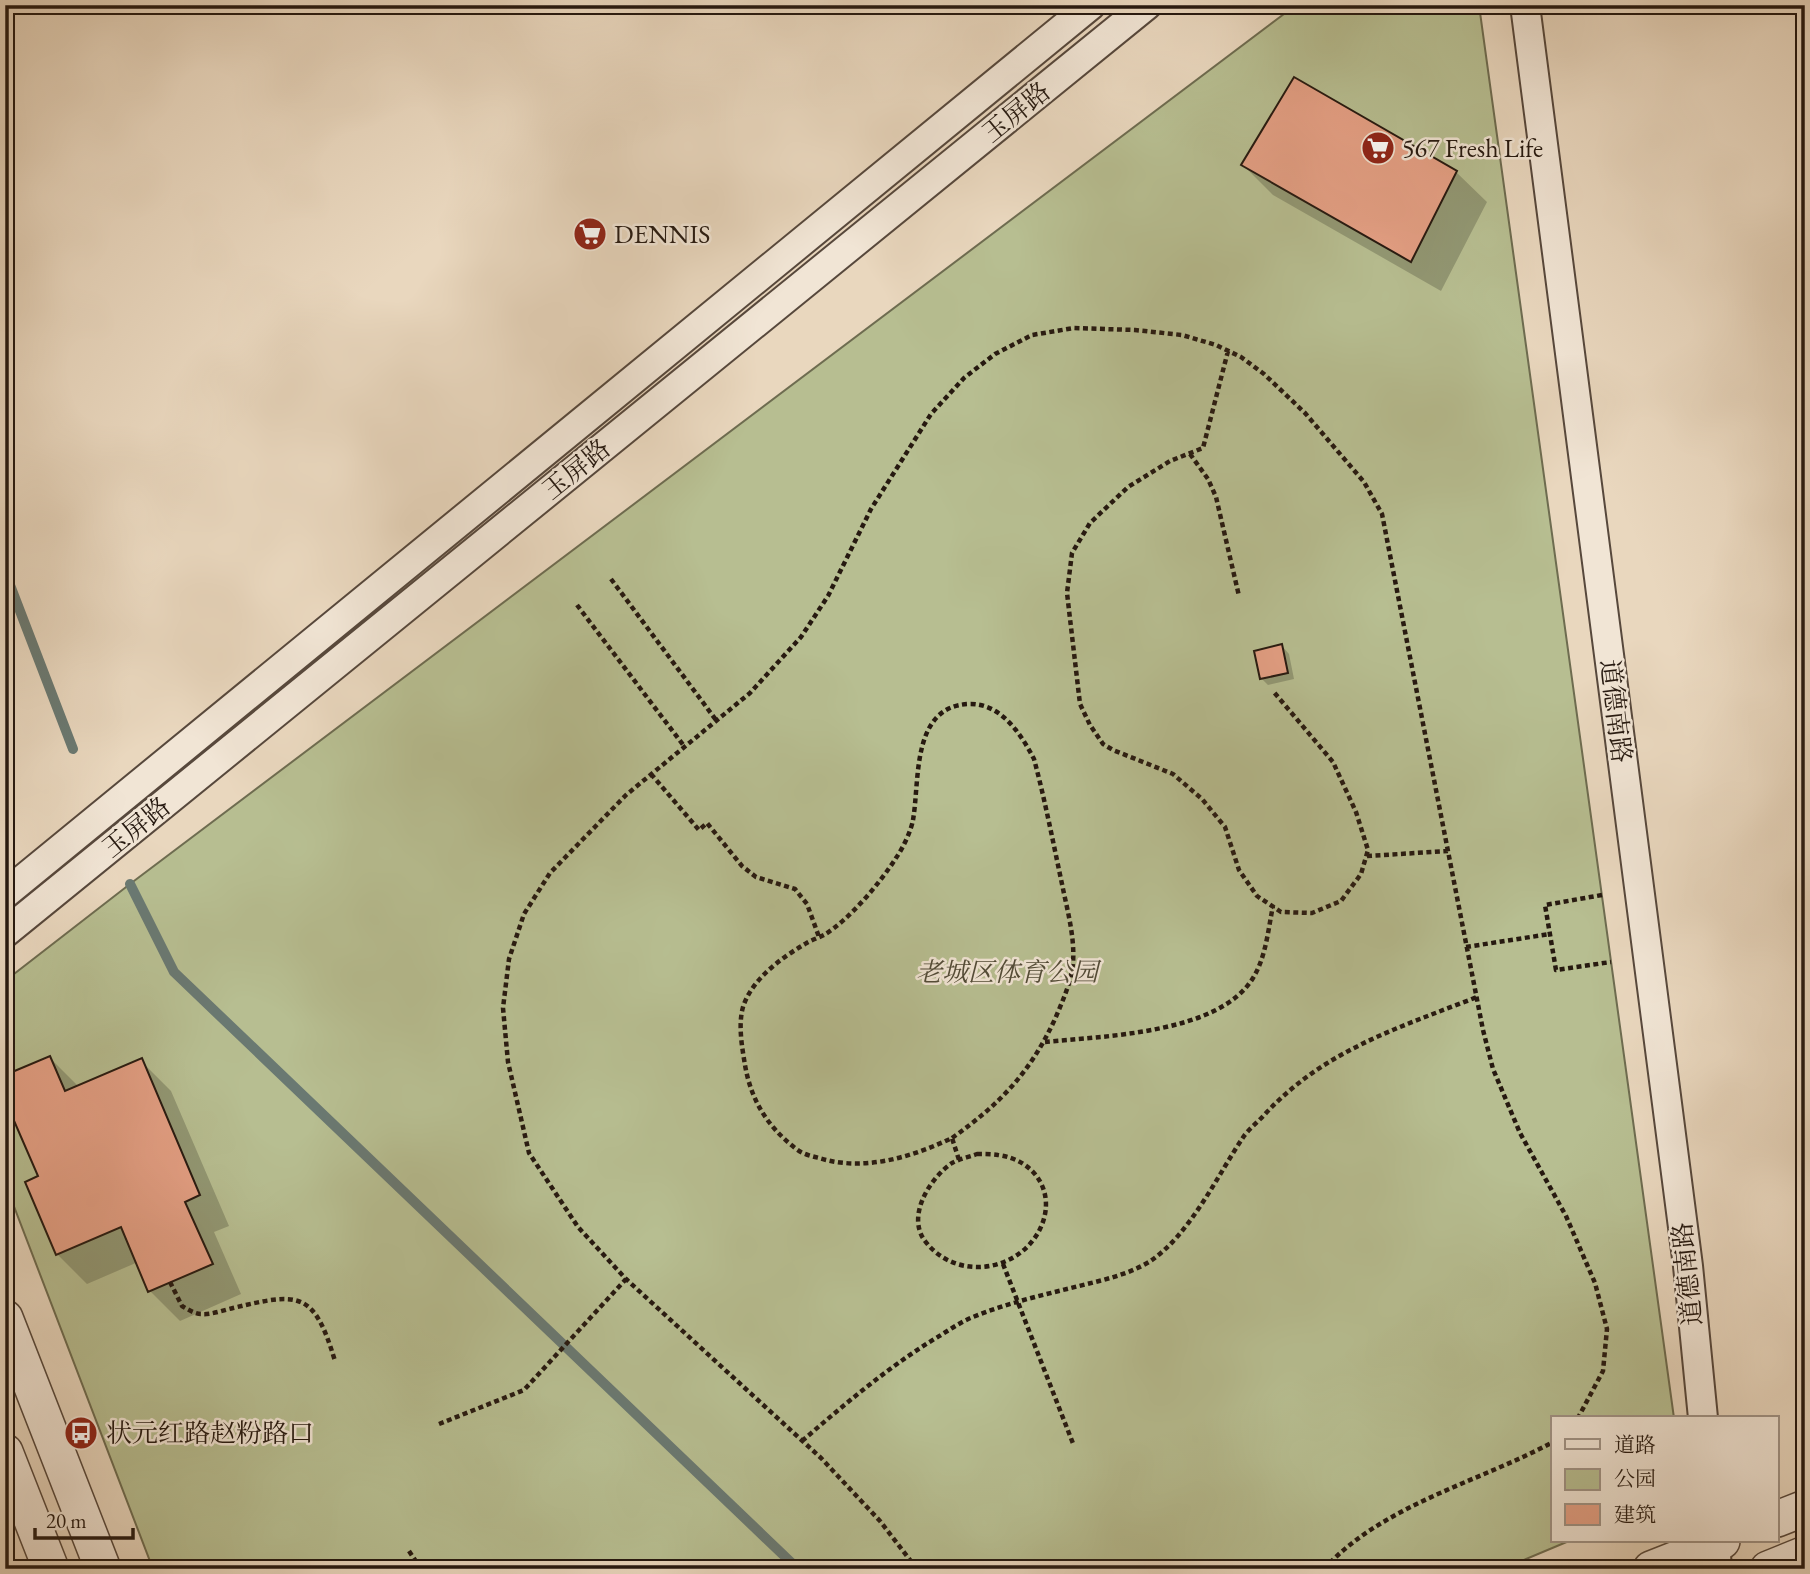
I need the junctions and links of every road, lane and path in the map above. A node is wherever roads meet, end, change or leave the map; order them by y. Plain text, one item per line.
1 (1091, 5) edge
2 (1147, 5) edge
3 (1525, 5) edge
4 (1228, 352) junction
5 (1189, 453) junction
6 (611, 579) dead end
7 (1239, 596) dead end
8 (577, 605) dead end
9 (1273, 691) dead end
10 (716, 720) junction
11 (684, 746) junction
12 (651, 774) junction
13 (1448, 850) junction
14 (1367, 856) junction
15 (5, 894) edge
16 (1602, 895) dead end
17 (1273, 906) junction
18 (5, 933) edge
19 (1550, 934) junction
20 (819, 937) junction
21 (1466, 947) junction
22 (1611, 962) dead end
23 (1477, 998) junction
24 (1044, 1042) junction
25 (952, 1138) junction
26 (959, 1160) junction
27 (1003, 1264) junction
28 (626, 1279) junction
29 (170, 1283) dead end
30 (1017, 1301) junction
31 (5, 1318) edge
32 (335, 1361) dead end
33 (1578, 1416) edge
34 (1703, 1416) edge
35 (439, 1424) dead end
36 (802, 1441) junction
37 (1551, 1443) edge
38 (1074, 1446) dead end
39 (5, 1451) edge
40 (1805, 1508) edge
41 (1778, 1519) edge
42 (1717, 1548) edge
43 (409, 1551) dead end
44 (1805, 1554) edge
45 (51, 1569) edge
46 (103, 1569) edge
47 (421, 1569) edge
48 (917, 1569) edge
49 (1324, 1569) edge
50 (1651, 1569) edge
51 (1768, 1569) edge

1 - 15 street, 玉屏路
2 - 18 street, 玉屏路
3 - 34 street, 道德南路
4 - 5 path
4 - 10 path
4 - 13 path
5 - 7 path
5 - 17 path
6 - 10 path
8 - 11 path
9 - 14 path
10 - 11 path
11 - 12 path
12 - 20 path
12 - 28 path
13 - 14 path
13 - 21 path
14 - 17 path
16 - 19 path
17 - 24 path
19 - 21 path
19 - 22 path
20 - 24 path
20 - 25 path
21 - 23 path
23 - 30 path
23 - 33 path
24 - 25 path
25 - 26 path
26 - 27 path
26 - 27 path
27 - 30 path
28 - 35 path
28 - 36 path
29 - 32 path
30 - 36 path
30 - 38 path
31 - 46 street
36 - 48 path
37 - 49 path
39 - 45 street
40 - 41 street
42 - 50 street
43 - 47 path
44 - 51 street

